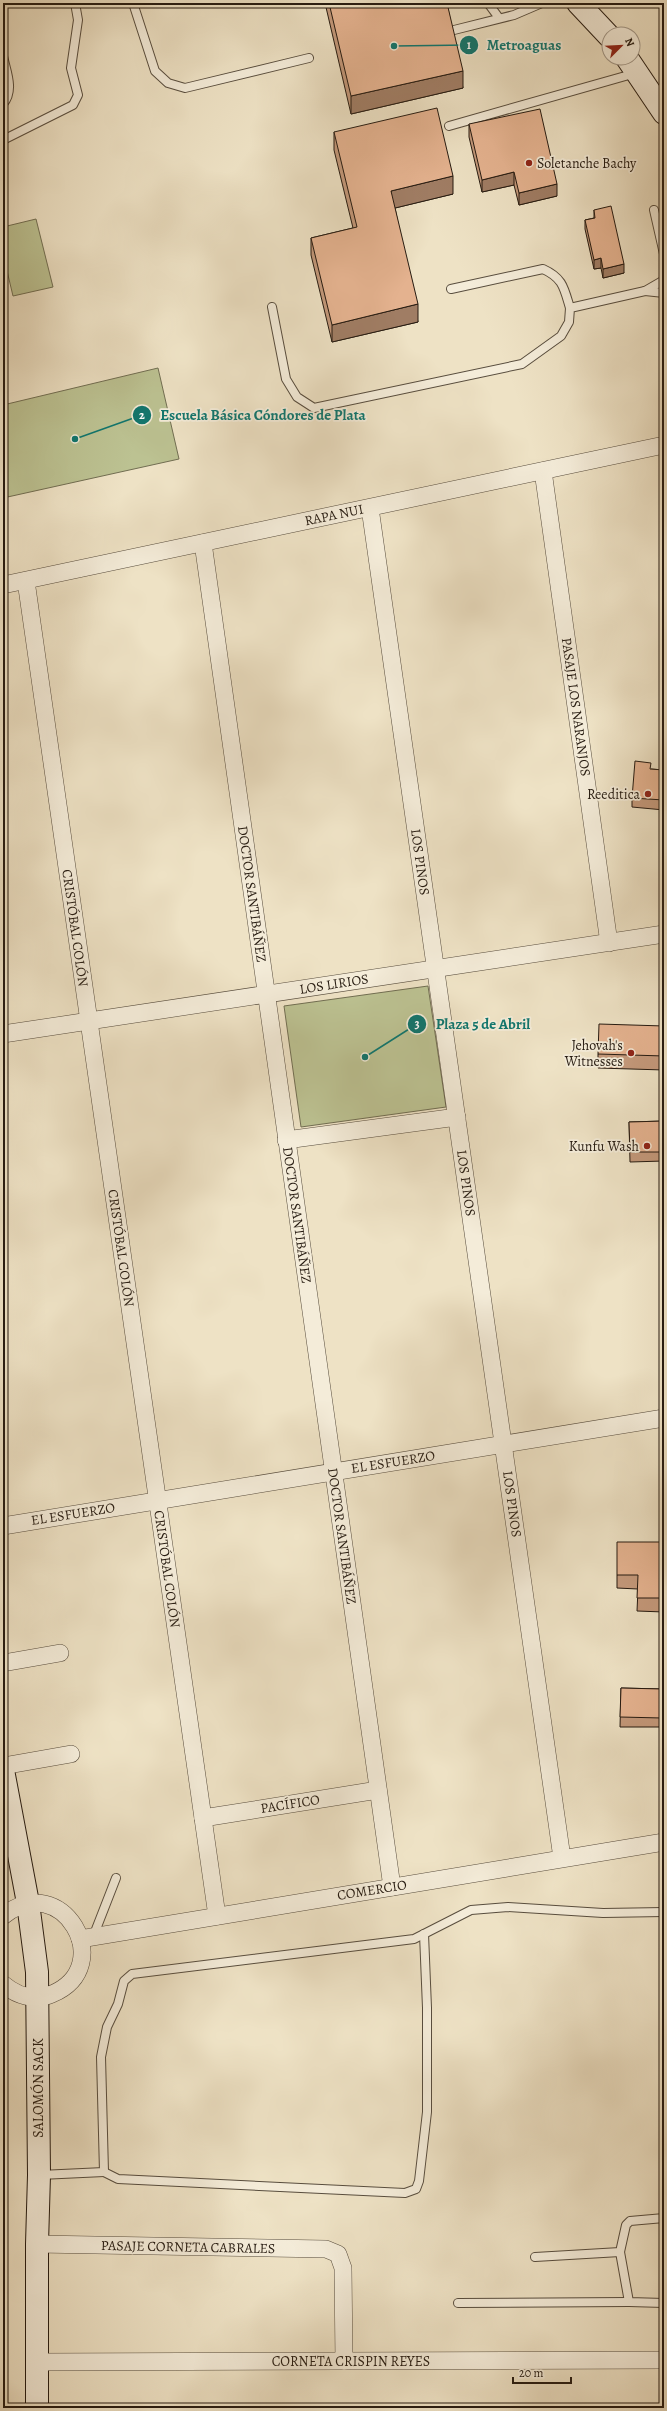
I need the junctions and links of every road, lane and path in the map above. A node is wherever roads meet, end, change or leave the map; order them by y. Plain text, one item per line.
1 (75, 3) edge
2 (133, 3) edge
3 (488, 3) edge
4 (542, 3) edge
5 (578, 3) edge
6 (500, 18) junction
7 (601, 27) edge
8 (454, 30) edge
9 (3, 56) edge
10 (310, 58) dead end
11 (630, 66) edge
12 (634, 66) edge
13 (3, 104) edge
14 (664, 113) edge
15 (449, 126) dead end
16 (3, 140) edge
17 (654, 210) dead end
18 (664, 254) edge
19 (664, 280) edge
20 (451, 289) dead end
21 (645, 291) junction
22 (664, 293) edge
23 (272, 307) dead end
24 (570, 308) junction
25 (664, 445) edge
26 (543, 471) junction
27 (370, 508) junction
28 (203, 543) junction
29 (26, 581) junction
30 (3, 585) edge
31 (664, 934) edge
32 (608, 942) junction
33 (436, 969) junction
34 (265, 994) junction
35 (89, 1021) junction
36 (3, 1034) edge
37 (457, 1117) junction
38 (286, 1140) junction
39 (664, 1418) edge
40 (503, 1444) junction
41 (333, 1472) junction
42 (157, 1500) junction
43 (3, 1526) edge
44 (60, 1652) dead end
45 (3, 1663) edge
46 (71, 1754) dead end
47 (3, 1766) edge
48 (3, 1770) edge
49 (378, 1790) junction
50 (203, 1818) junction
51 (664, 1842) edge
52 (562, 1858) junction
53 (116, 1878) dead end
54 (392, 1887) junction
55 (28, 1903) junction
56 (664, 1912) edge
57 (3, 1916) edge
58 (217, 1916) junction
59 (424, 1934) junction
60 (87, 1938) junction
61 (3, 1984) edge
62 (37, 1997) junction
63 (104, 2172) junction
64 (39, 2175) junction
65 (664, 2218) edge
66 (36, 2244) junction
67 (620, 2252) junction
68 (535, 2257) dead end
69 (629, 2302) junction
70 (458, 2303) dead end
71 (664, 2303) edge
72 (664, 2360) edge
73 (344, 2361) junction
74 (38, 2362) junction
75 (38, 2408) edge

1 - 16 lane
2 - 10 lane
3 - 6 lane
4 - 6 lane
5 - 7 street
6 - 8 lane
9 - 13 lane
11 - 15 lane
12 - 14 street
17 - 18 lane
19 - 21 lane
20 - 24 lane
21 - 22 lane
21 - 24 lane
23 - 24 lane
25 - 26 street, RAPA NUI
26 - 27 street, RAPA NUI
26 - 32 street, PASAJE LOS NARANJOS
27 - 28 street, RAPA NUI
27 - 33 street, LOS PINOS
28 - 29 street, RAPA NUI
28 - 34 street, DOCTOR SANTIBÁÑEZ
29 - 30 street, RAPA NUI
29 - 35 street, CRISTÓBAL COLÓN
31 - 32 street, LOS LIRIOS
32 - 33 street, LOS LIRIOS
33 - 34 street, LOS LIRIOS
33 - 37 street, LOS PINOS
34 - 35 street, LOS LIRIOS
34 - 38 street, DOCTOR SANTIBÁÑEZ
35 - 36 street, LOS LIRIOS
35 - 42 street, CRISTÓBAL COLÓN
37 - 38 street
37 - 40 street, LOS PINOS
38 - 41 street, DOCTOR SANTIBÁÑEZ
39 - 40 street, EL ESFUERZO
40 - 41 street, EL ESFUERZO
40 - 52 street, LOS PINOS
41 - 42 street, EL ESFUERZO
41 - 49 street, DOCTOR SANTIBÁÑEZ
42 - 43 street, EL ESFUERZO
42 - 50 street, CRISTÓBAL COLÓN
44 - 45 street
46 - 47 street
48 - 55 street, SALOMÓN SACK
49 - 50 street, PACÍFICO
49 - 54 street, DOCTOR SANTIBÁÑEZ
50 - 58 street, CRISTÓBAL COLÓN
51 - 52 street, COMERCIO
52 - 54 street, COMERCIO
53 - 60 lane
54 - 58 street, COMERCIO
55 - 57 street
55 - 60 street
55 - 62 street, SALOMÓN SACK
56 - 59 lane
58 - 60 street, COMERCIO
59 - 63 lane
59 - 63 lane
60 - 62 street
61 - 62 street
62 - 64 street, SALOMÓN SACK
63 - 64 lane
64 - 66 street, SALOMÓN SACK
65 - 67 lane
66 - 73 street, PASAJE CORNETA CABRALES
66 - 74 street, SALOMÓN SACK
67 - 68 lane
67 - 69 lane
69 - 70 lane
69 - 71 lane
72 - 73 street, CORNETA CRISPIN REYES
73 - 74 street, CORNETA CRISPIN REYES
74 - 75 street, SALOMÓN SACK

